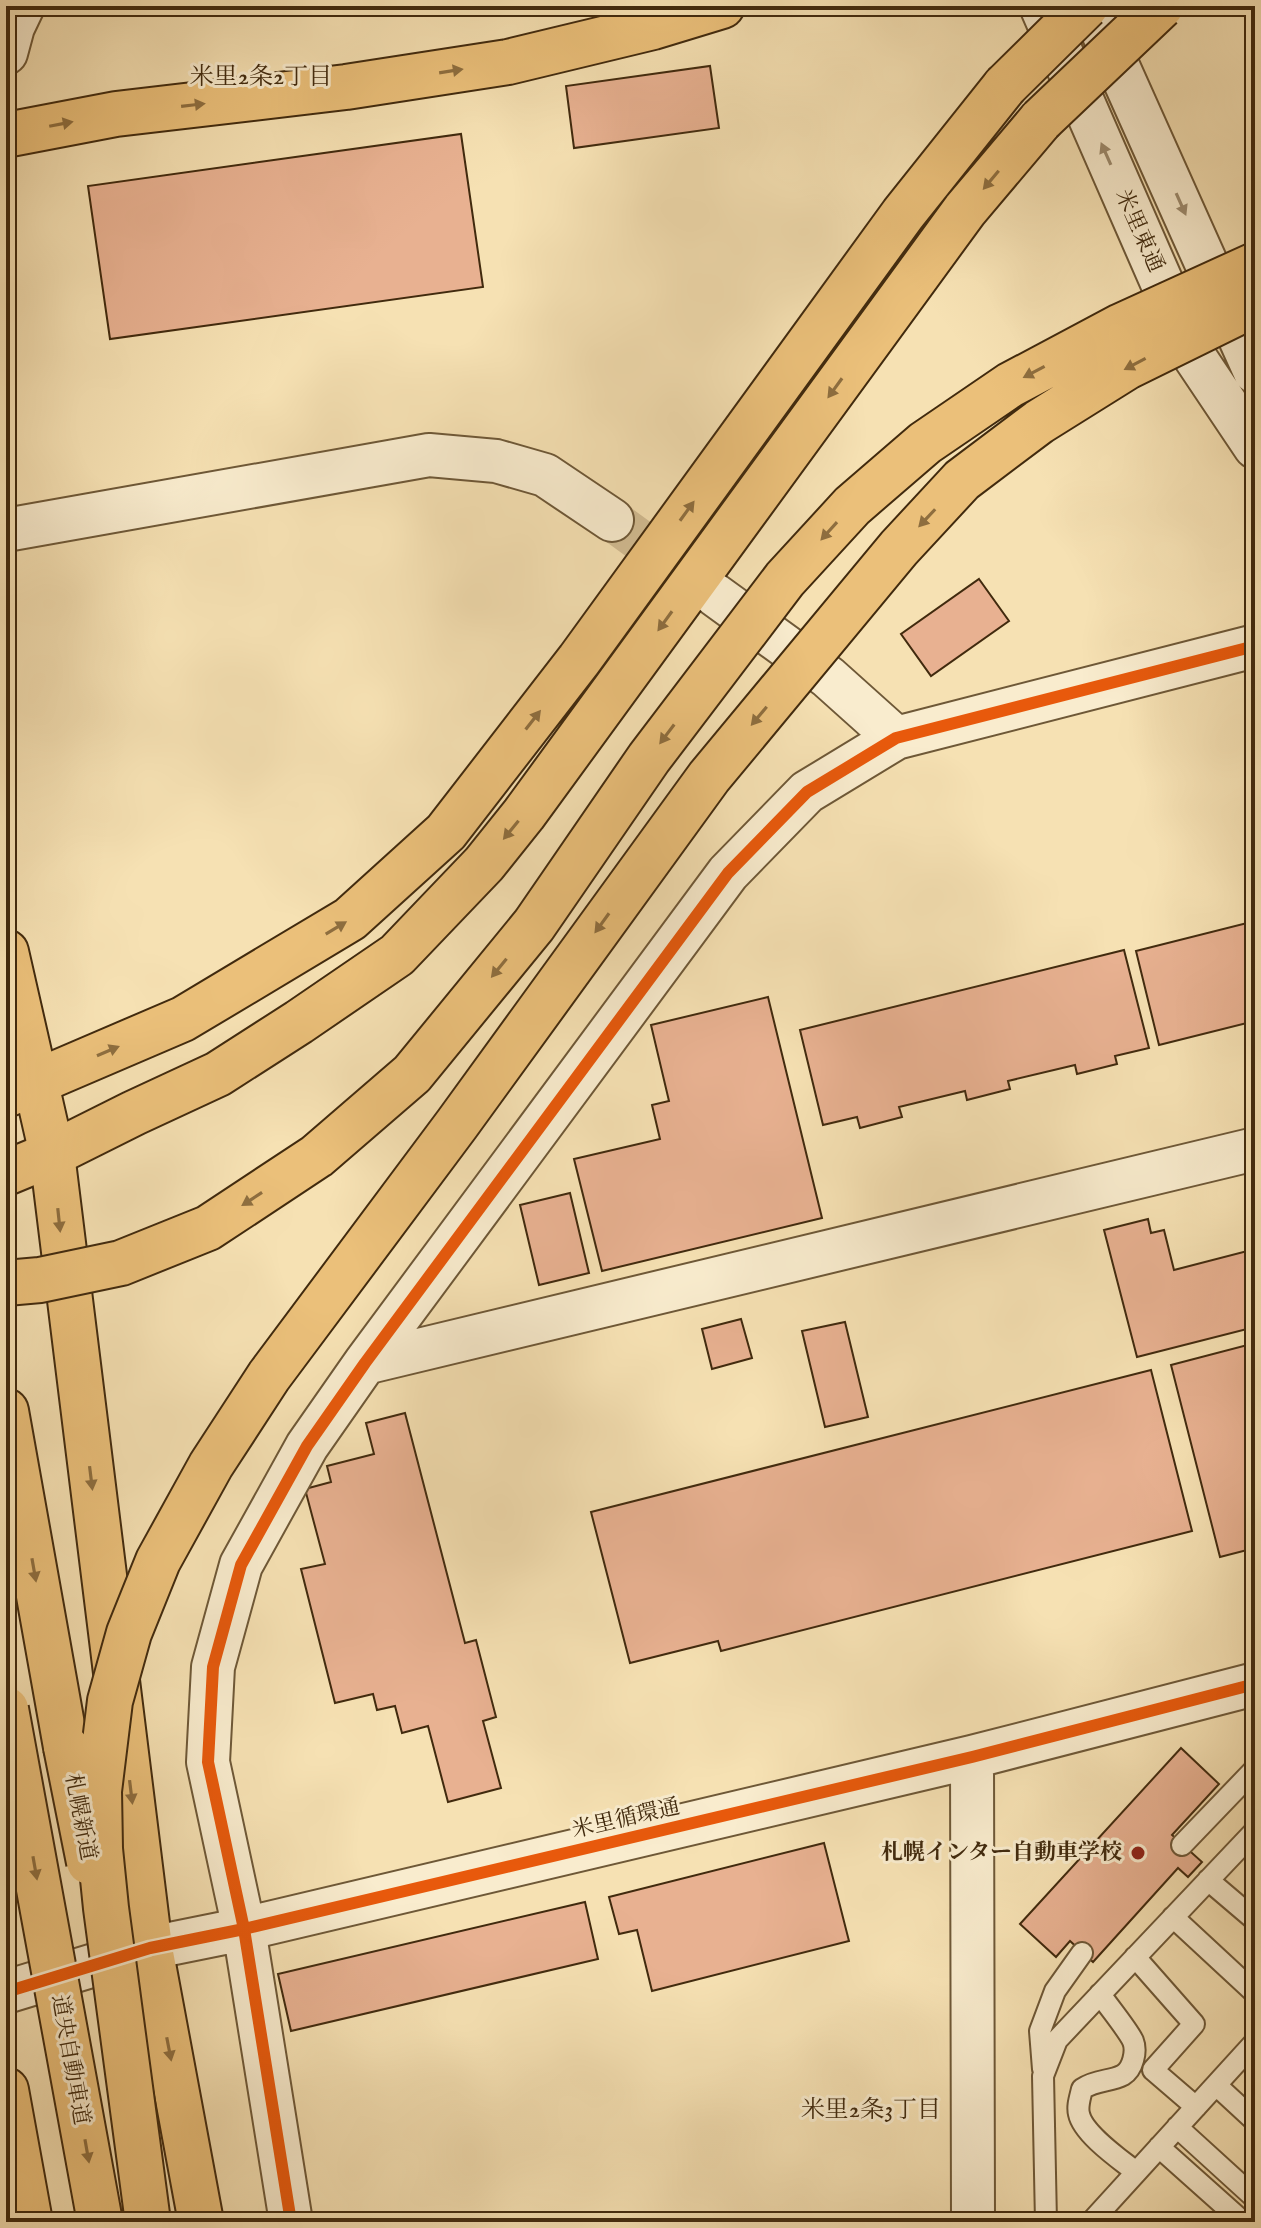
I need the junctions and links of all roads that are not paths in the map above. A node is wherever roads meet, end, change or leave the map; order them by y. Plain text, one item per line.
1 (23, 6) edge
2 (722, 6) edge
3 (1041, 6) edge
4 (1088, 6) edge
5 (1161, 6) edge
6 (6, 53) edge
7 (6, 135) edge
8 (1255, 265) edge
9 (1255, 304) edge
10 (1255, 372) edge
11 (1255, 447) edge
12 (612, 520) tunnel mouth
13 (6, 530) edge
14 (715, 595) tunnel mouth
15 (1255, 646) edge
16 (896, 738) junction
17 (6, 952) edge
18 (21, 1088) edge
19 (1255, 1149) edge
20 (52, 1154) junction
21 (6, 1173) edge
22 (6, 1283) edge
23 (365, 1363) junction
24 (6, 1411) edge
25 (1255, 1684) edge
26 (6, 1709) edge
27 (972, 1757) junction
28 (1255, 1769) edge
29 (1255, 1831) edge
30 (1182, 1845) dead end
31 (1208, 1880) junction
32 (1173, 1917) junction
33 (1255, 1920) edge
34 (244, 1929) junction
35 (150, 1948) junction
36 (1082, 1953) dead end
37 (1135, 1957) junction
38 (6, 1992) edge
39 (1255, 1993) edge
40 (1100, 1994) junction
41 (1255, 2042) edge
42 (1043, 2076) junction
43 (1216, 2085) junction
44 (6, 2090) edge
45 (1196, 2107) junction
46 (1255, 2121) edge
47 (1177, 2127) junction
48 (1159, 2147) junction
49 (1136, 2172) junction
50 (1255, 2198) edge
51 (1097, 2220) edge
52 (30, 2222) edge
53 (100, 2222) edge
54 (148, 2222) edge
55 (160, 2222) edge
56 (201, 2222) edge
57 (291, 2222) edge
58 (973, 2222) edge
59 (1046, 2222) edge
60 (1243, 2222) edge

1 - 6 street
7 -> 2 main road
11 -> 3 street, 米里東通
4 -> 10 street
18 -> 4 main road, bridge
5 -> 20 main road, bridge
8 -> 22 main road, bridge
9 -> 54 main road, bridge
12 - 13 street
14 - 16 street
15 - 16 street
16 - 23 street
17 - 18 main road
18 - 20 main road
19 - 23 street
20 - 21 main road
20 -> 35 main road
23 - 34 street
24 -> 55 main road, 札幌新道, bridge
25 - 27 street, 米里循環通
26 -> 53 main road, 道央自動車道, bridge
27 - 34 street, 米里循環通
27 - 58 street
28 - 30 lane
29 - 31 lane
31 - 32 lane
31 - 33 lane
32 - 37 lane
32 - 39 lane
34 - 35 street, 米里循環通
34 - 57 street
35 - 38 street, 米里循環通
35 -> 56 main road
36 - 42 lane
37 - 40 lane
37 - 45 lane
40 - 42 lane
40 - 49 lane
41 - 43 lane
42 - 59 lane
43 - 45 lane
43 - 46 lane
44 - 52 main road
45 - 47 lane
47 - 48 lane
47 - 50 lane
48 - 49 lane
48 - 60 lane
49 - 51 lane

